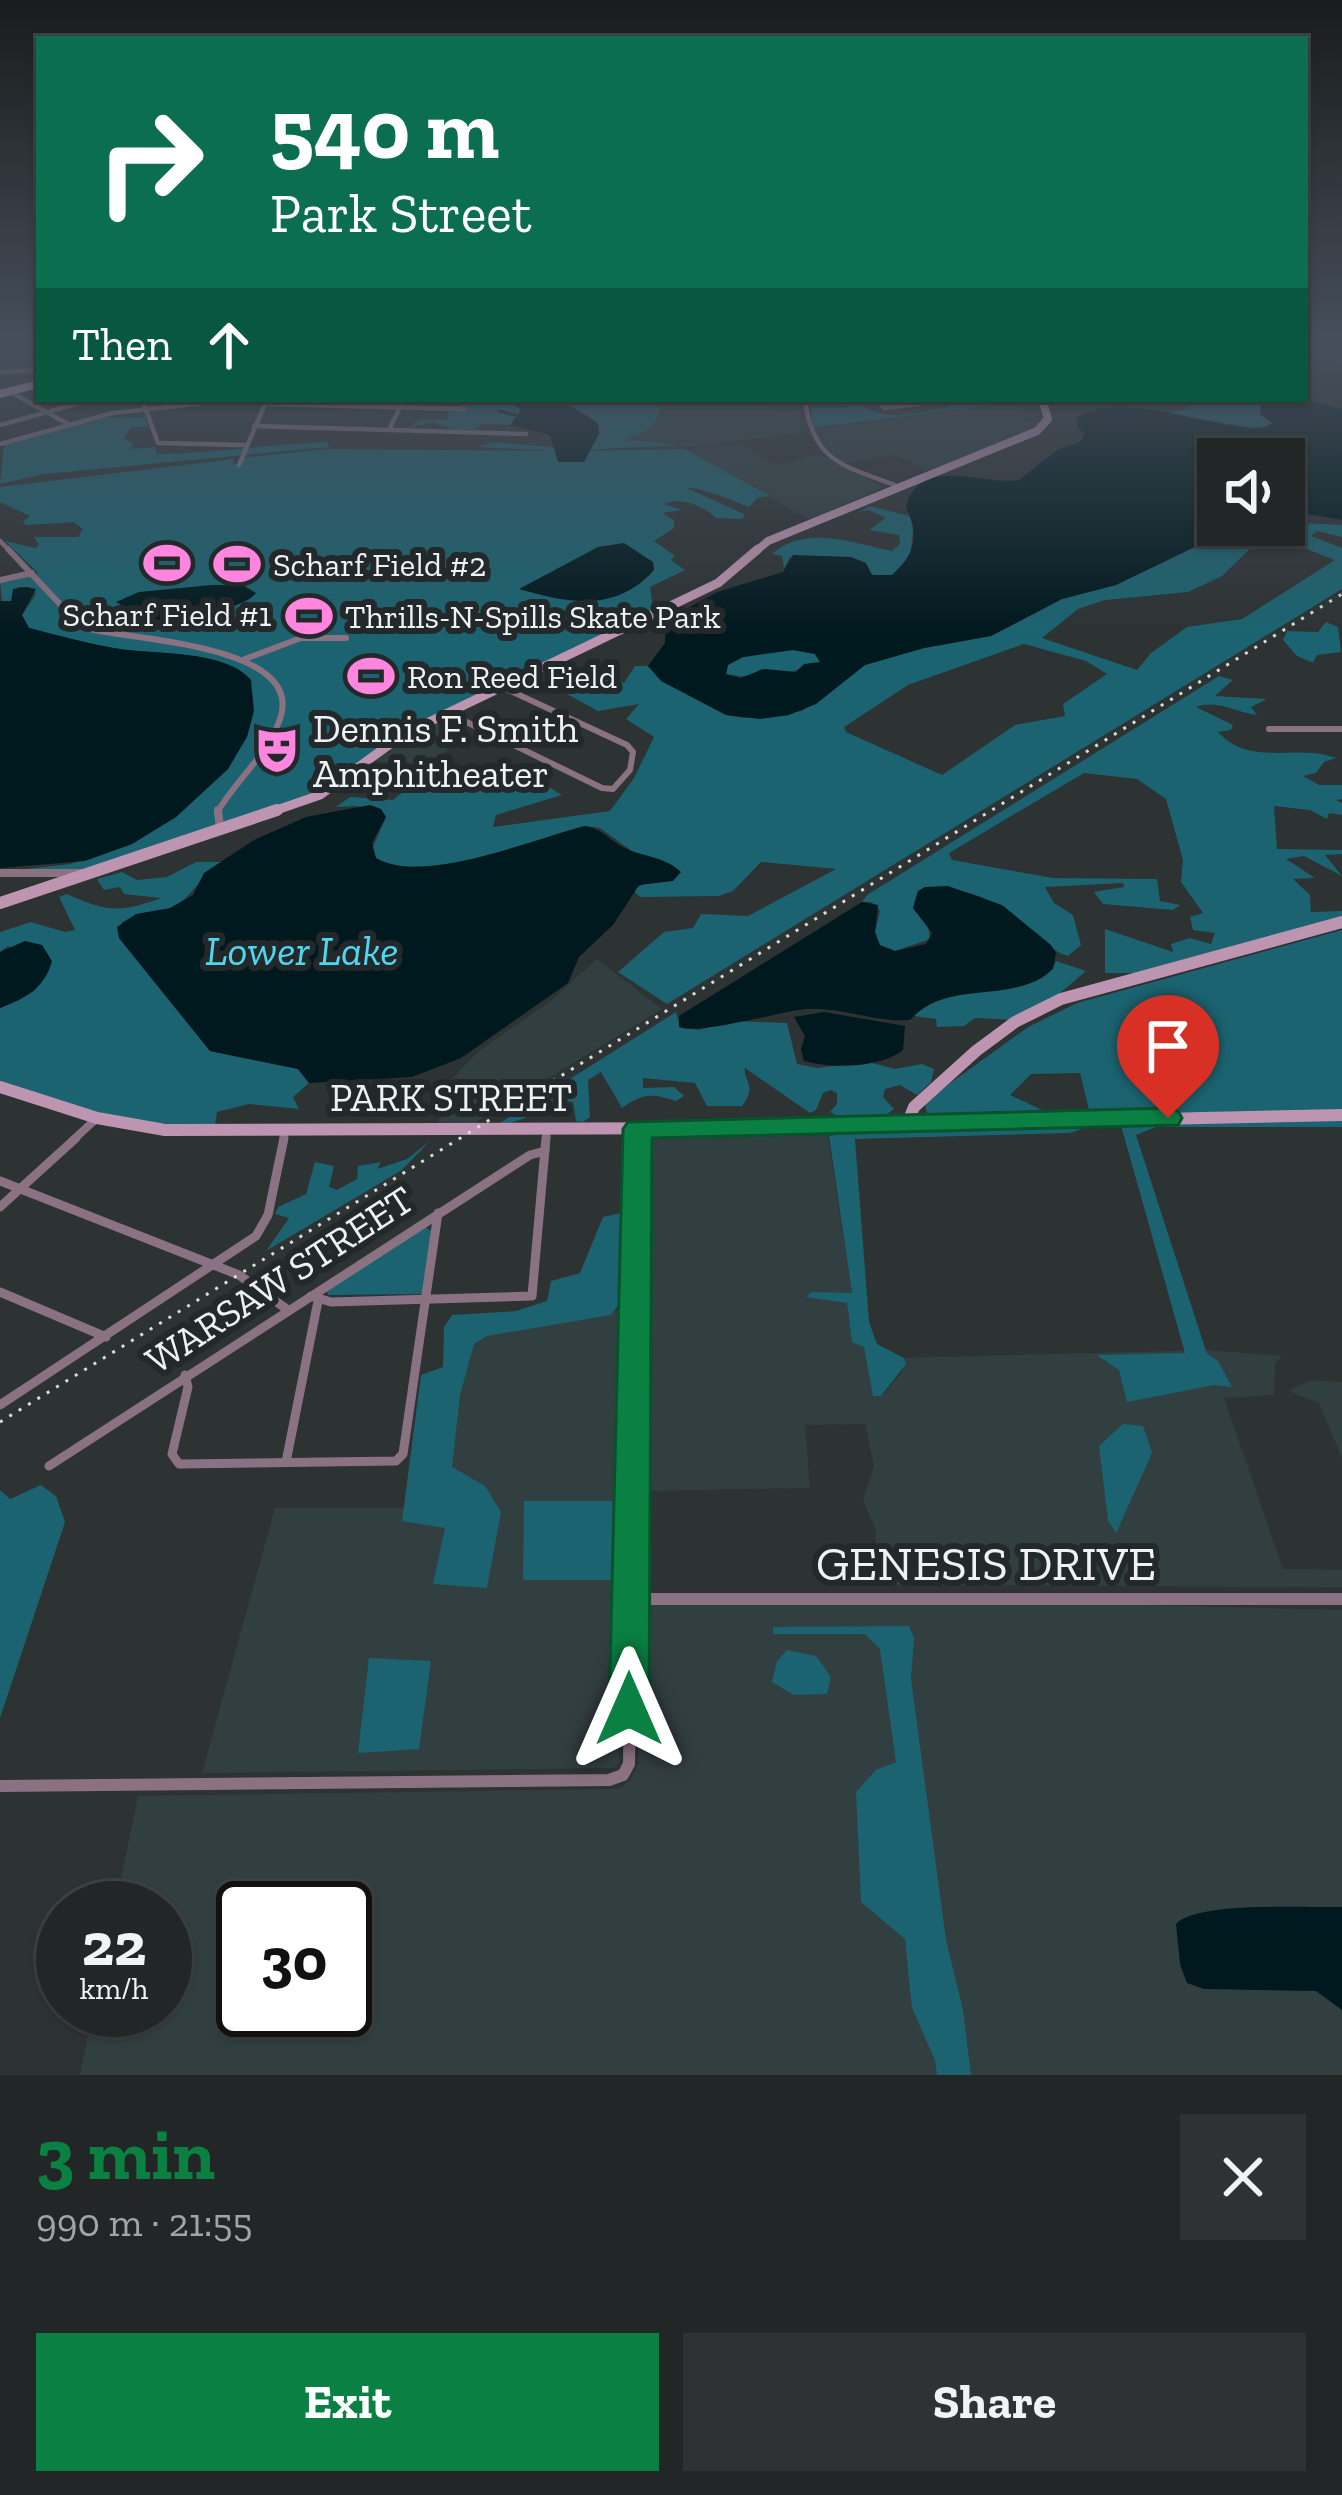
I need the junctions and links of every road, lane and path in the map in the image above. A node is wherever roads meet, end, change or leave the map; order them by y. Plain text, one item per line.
1 (159, 441) edge
2 (246, 441) edge
3 (813, 441) edge
4 (1011, 441) edge
5 (244, 445) junction
6 (239, 465) dead end
7 (896, 485) junction
8 (0, 541) edge
9 (34, 572) junction
10 (0, 580) edge
11 (346, 638) dead end
12 (244, 659) junction
13 (502, 687) junction
14 (448, 713) junction
15 (1269, 729) dead end
16 (1342, 729) edge
17 (220, 829) junction
18 (0, 873) edge
19 (87, 873) junction
20 (0, 903) edge
21 (1342, 922) edge
22 (3, 1092) edge
23 (1342, 1115) edge
24 (97, 1118) junction
25 (908, 1122) junction
26 (548, 1129) junction
27 (638, 1129) junction
28 (284, 1131) junction
29 (545, 1151) junction
30 (0, 1181) edge
31 (20, 1189) junction
32 (0, 1208) edge
33 (439, 1212) junction
34 (216, 1265) junction
35 (0, 1292) edge
36 (314, 1299) junction
37 (426, 1300) junction
38 (288, 1310) junction
39 (106, 1337) junction
40 (185, 1375) junction
41 (0, 1406) edge
42 (286, 1462) junction
43 (49, 1466) dead end
44 (630, 1599) junction
45 (1342, 1599) edge
46 (0, 1786) edge

1 - 5 street
2 - 5 street
3 - 7 street
4 - 7 street
5 - 6 street
7 - 13 street
8 - 9 street
9 - 10 street
9 - 12 street
11 - 12 street
12 - 17 street
13 - 14 street
13 - 14 street
14 - 17 street
15 - 16 street
17 - 19 street
18 - 19 street
19 - 20 street
21 - 25 street
22 - 24 street, PARK STREET
23 - 25 street, PARK STREET
24 - 28 street, PARK STREET
24 - 31 street
25 - 27 street, PARK STREET
26 - 27 street, PARK STREET
26 - 28 street, PARK STREET
26 - 29 street
27 - 44 street
28 - 34 street
29 - 33 street, WARSAW STREET
29 - 37 street
30 - 31 street
31 - 32 street
31 - 34 street
33 - 36 street, WARSAW STREET
33 - 37 street
34 - 38 street
34 - 39 street
35 - 39 street
36 - 37 street
36 - 38 street, WARSAW STREET
36 - 42 street
37 - 42 street
38 - 40 street, WARSAW STREET
39 - 41 street
40 - 42 street
40 - 43 street, WARSAW STREET
44 - 45 street, GENESIS DRIVE
44 - 46 street

